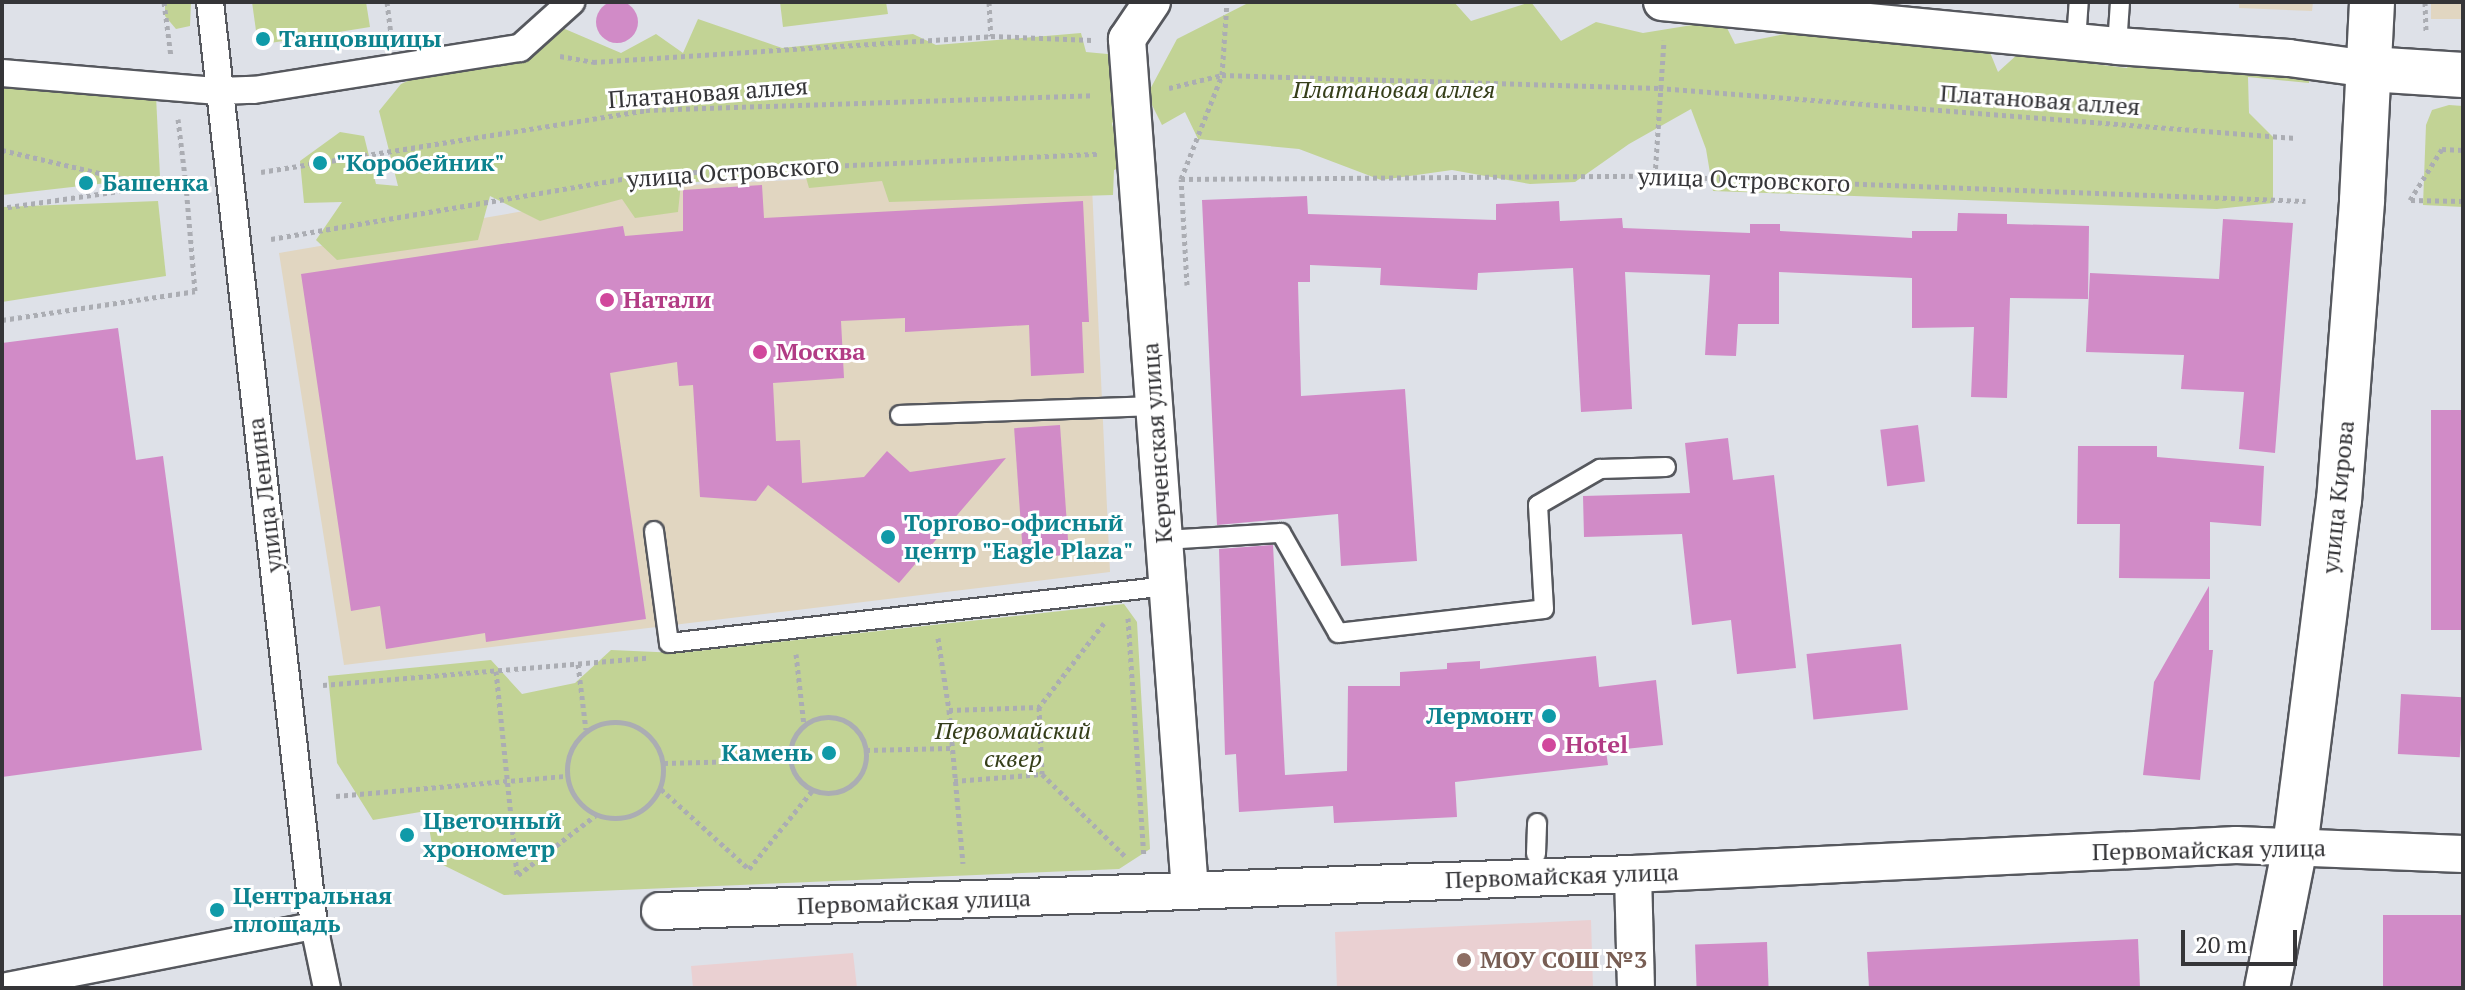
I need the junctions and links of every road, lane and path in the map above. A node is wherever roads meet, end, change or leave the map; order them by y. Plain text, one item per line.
1 (210, 2) edge
2 (571, 2) edge
3 (989, 2) edge
4 (1152, 2) edge
5 (1227, 2) edge
6 (2079, 2) edge
7 (2120, 2) edge
8 (2372, 2) edge
9 (1663, 14) edge
10 (991, 36) junction
11 (2076, 41) junction
12 (2117, 46) junction
13 (520, 48) junction
14 (1096, 54) dead end
15 (2369, 69) junction
16 (2, 73) edge
17 (1222, 75) junction
18 (2463, 75) edge
19 (1098, 81) dead end
20 (1659, 88) junction
21 (1159, 90) dead end
22 (218, 91) junction
23 (2296, 138) dead end
24 (1102, 139) dead end
25 (2, 150) edge
26 (2463, 150) edge
27 (1655, 176) junction
28 (228, 178) junction
29 (1181, 179) junction
30 (154, 186) junction
31 (2306, 201) dead end
32 (2463, 201) edge
33 (2, 208) edge
34 (271, 239) dead end
35 (1187, 288) dead end
36 (2, 320) edge
37 (1154, 406) junction
38 (900, 415) dead end
39 (1666, 467) dead end
40 (654, 531) dead end
41 (1165, 540) junction
42 (1168, 586) junction
43 (1128, 614) dead end
44 (1110, 615) dead end
45 (1119, 615) dead end
46 (937, 634) dead end
47 (795, 646) dead end
48 (578, 664) dead end
49 (496, 671) dead end
50 (1039, 707) junction
51 (949, 710) junction
52 (804, 725) junction
53 (586, 730) junction
54 (951, 748) junction
55 (866, 750) junction
56 (789, 760) junction
57 (664, 763) junction
58 (1042, 774) junction
59 (566, 776) junction
60 (507, 781) junction
61 (954, 781) junction
62 (661, 789) junction
63 (812, 791) junction
64 (336, 796) dead end
65 (596, 815) junction
66 (1537, 823) dead end
67 (2295, 847) junction
68 (1536, 854) dead end
69 (2463, 854) edge
70 (1129, 859) dead end
71 (963, 864) dead end
72 (1633, 874) junction
73 (1190, 891) junction
74 (660, 911) dead end
75 (314, 926) junction
76 (2, 987) edge
77 (327, 988) edge
78 (1636, 988) edge
79 (2267, 988) edge

1 - 22 street, улица Ленина
2 - 13 street
3 - 10 path
4 - 37 street, Керченская улица
5 - 17 path
6 - 11 lane
7 - 12 lane
8 - 15 main road, улица Кирова
9 - 11 street
9 - 20 path
10 - 13 path
10 - 14 path
11 - 12 street
12 - 15 street
13 - 22 street
15 - 18 main road
15 - 67 main road, улица Кирова
16 - 22 street
17 - 20 path, Платановая аллея
17 - 21 path, Платановая аллея
17 - 29 path
19 - 28 path, Платановая аллея
20 - 23 path, Платановая аллея
20 - 27 path
22 - 28 street, улица Ленина
24 - 34 path, улица Островского
25 - 30 path
26 - 32 path
27 - 29 path, улица Островского
27 - 31 path, улица Островского
28 - 75 street, улица Ленина
29 - 35 path
30 - 33 path
30 - 36 path
37 - 38 lane
37 - 41 street, Керченская улица
39 - 41 lane
40 - 42 lane
41 - 42 street, Керченская улица
42 - 73 street, Керченская улица
43 - 45 path
44 - 50 path
46 - 51 path
47 - 52 path
48 - 53 path
49 - 60 path
50 - 51 path
50 - 58 path
51 - 54 path
52 - 55 path
52 - 56 path
53 - 57 path
53 - 59 path
54 - 55 path
54 - 61 path
55 - 63 path
56 - 57 path
56 - 63 path
57 - 62 path
58 - 61 path
58 - 70 path
59 - 60 path
59 - 65 path
60 - 64 path
60 - 65 path
61 - 71 path
62 - 63 path
62 - 65 path
66 - 68 lane
67 - 69 street, Первомайская улица
67 - 72 street, Первомайская улица
67 - 79 main road, улица Кирова
72 - 73 street, Первомайская улица
72 - 78 street
73 - 74 street, Первомайская улица
75 - 76 street
75 - 77 street, улица Ленина

